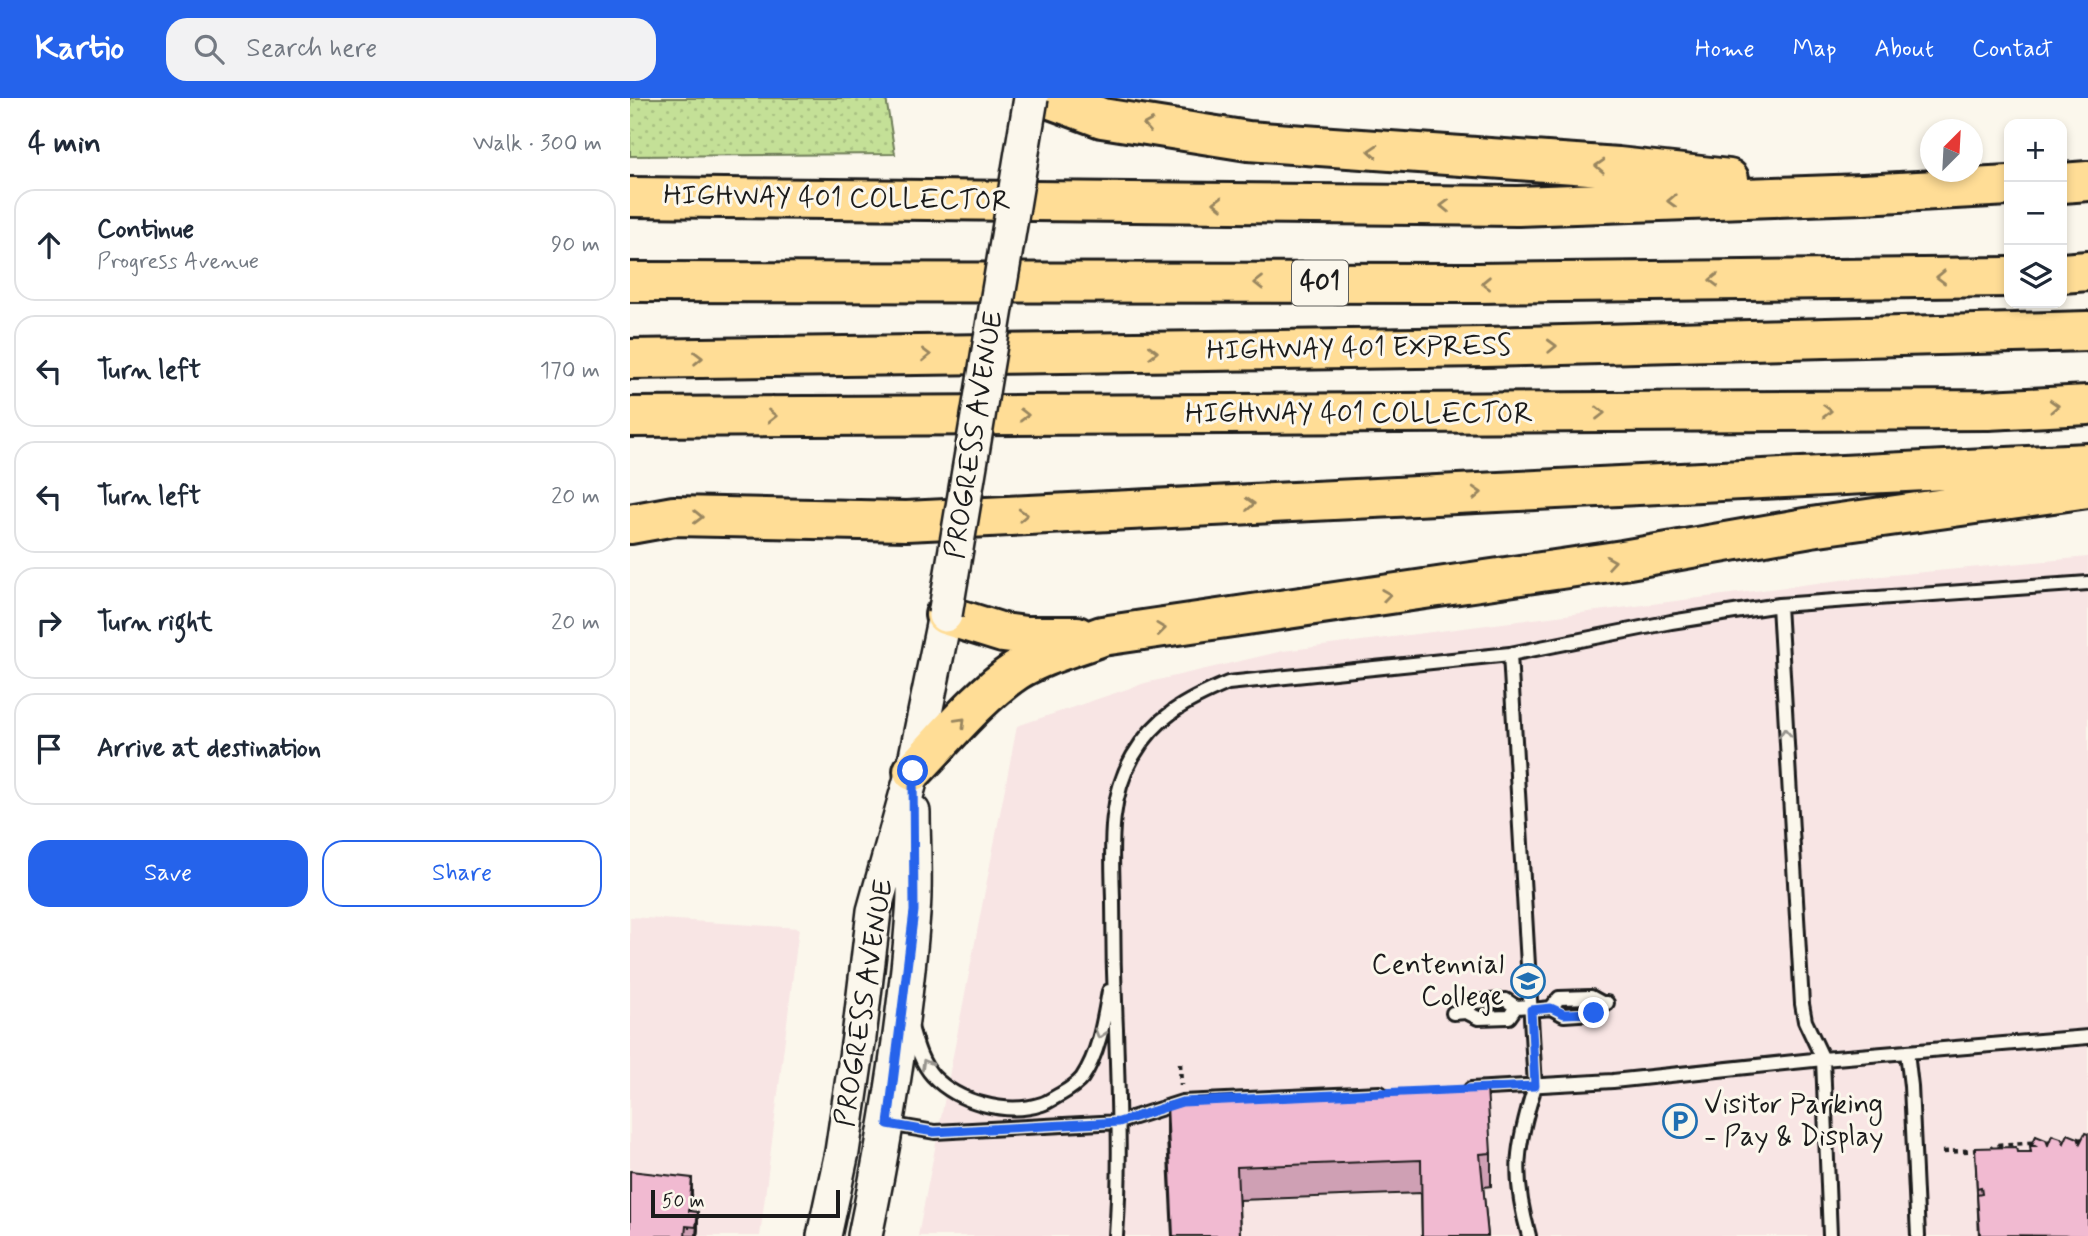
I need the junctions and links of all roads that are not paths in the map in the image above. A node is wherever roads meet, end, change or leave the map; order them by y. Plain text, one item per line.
1 (1031, 98) edge
2 (1048, 98) edge
3 (2088, 181) edge
4 (2067, 183) edge
5 (2004, 186) edge
6 (1863, 194) junction
7 (630, 197) edge
8 (2088, 271) edge
9 (2067, 273) edge
10 (2004, 277) edge
11 (630, 282) edge
12 (2088, 331) edge
13 (630, 359) edge
14 (2088, 405) edge
15 (630, 417) edge
16 (2088, 463) edge
17 (2088, 488) edge
18 (630, 524) edge
19 (2088, 583) edge
20 (1779, 605) junction
21 (945, 615) junction
22 (1102, 636) junction
23 (1510, 654) junction
24 (913, 771) junction
25 (1113, 967) junction
26 (905, 994) junction
27 (1605, 1003) dead end
28 (1530, 1008) junction
29 (1459, 1012) dead end
30 (2088, 1037) edge
31 (1907, 1052) junction
32 (1823, 1059) junction
33 (1535, 1086) junction
34 (1458, 1089) edge
35 (1389, 1093) edge
36 (851, 1094) junction
37 (1119, 1122) junction
38 (888, 1124) junction
39 (824, 1236) edge
40 (864, 1236) edge
41 (1116, 1236) edge
42 (1529, 1236) edge
43 (1830, 1236) edge
44 (1918, 1236) edge

1 - 21 main road, PROGRESS AVENUE, bridge
6 -> 2 highway
3 - 4 highway
5 - 6 highway, HIGHWAY 401 COLLECTOR
6 -> 7 highway, HIGHWAY 401 COLLECTOR
8 - 9 highway
10 -> 11 highway, 401
13 -> 12 highway, HIGHWAY 401 EXPRESS
15 -> 14 highway, HIGHWAY 401 COLLECTOR
18 -> 16 highway
22 -> 17 highway
19 - 20 lane
20 - 23 lane
32 -> 20 lane
21 - 22 highway
21 - 24 main road, PROGRESS AVENUE
24 -> 22 highway
23 - 25 lane
23 - 28 lane
24 - 26 main road, PROGRESS AVENUE
24 - 36 main road, PROGRESS AVENUE
25 -> 26 lane
25 - 37 lane
26 - 38 main road, PROGRESS AVENUE
27 - 28 lane
28 - 29 lane
28 - 33 lane
30 - 31 lane
31 - 32 lane
31 - 44 lane
32 - 33 lane
32 - 43 lane
33 - 34 lane
33 - 42 lane
35 - 37 lane
36 - 38 main road
36 - 39 main road, PROGRESS AVENUE
37 - 38 lane
37 - 41 lane
38 - 40 main road, PROGRESS AVENUE

